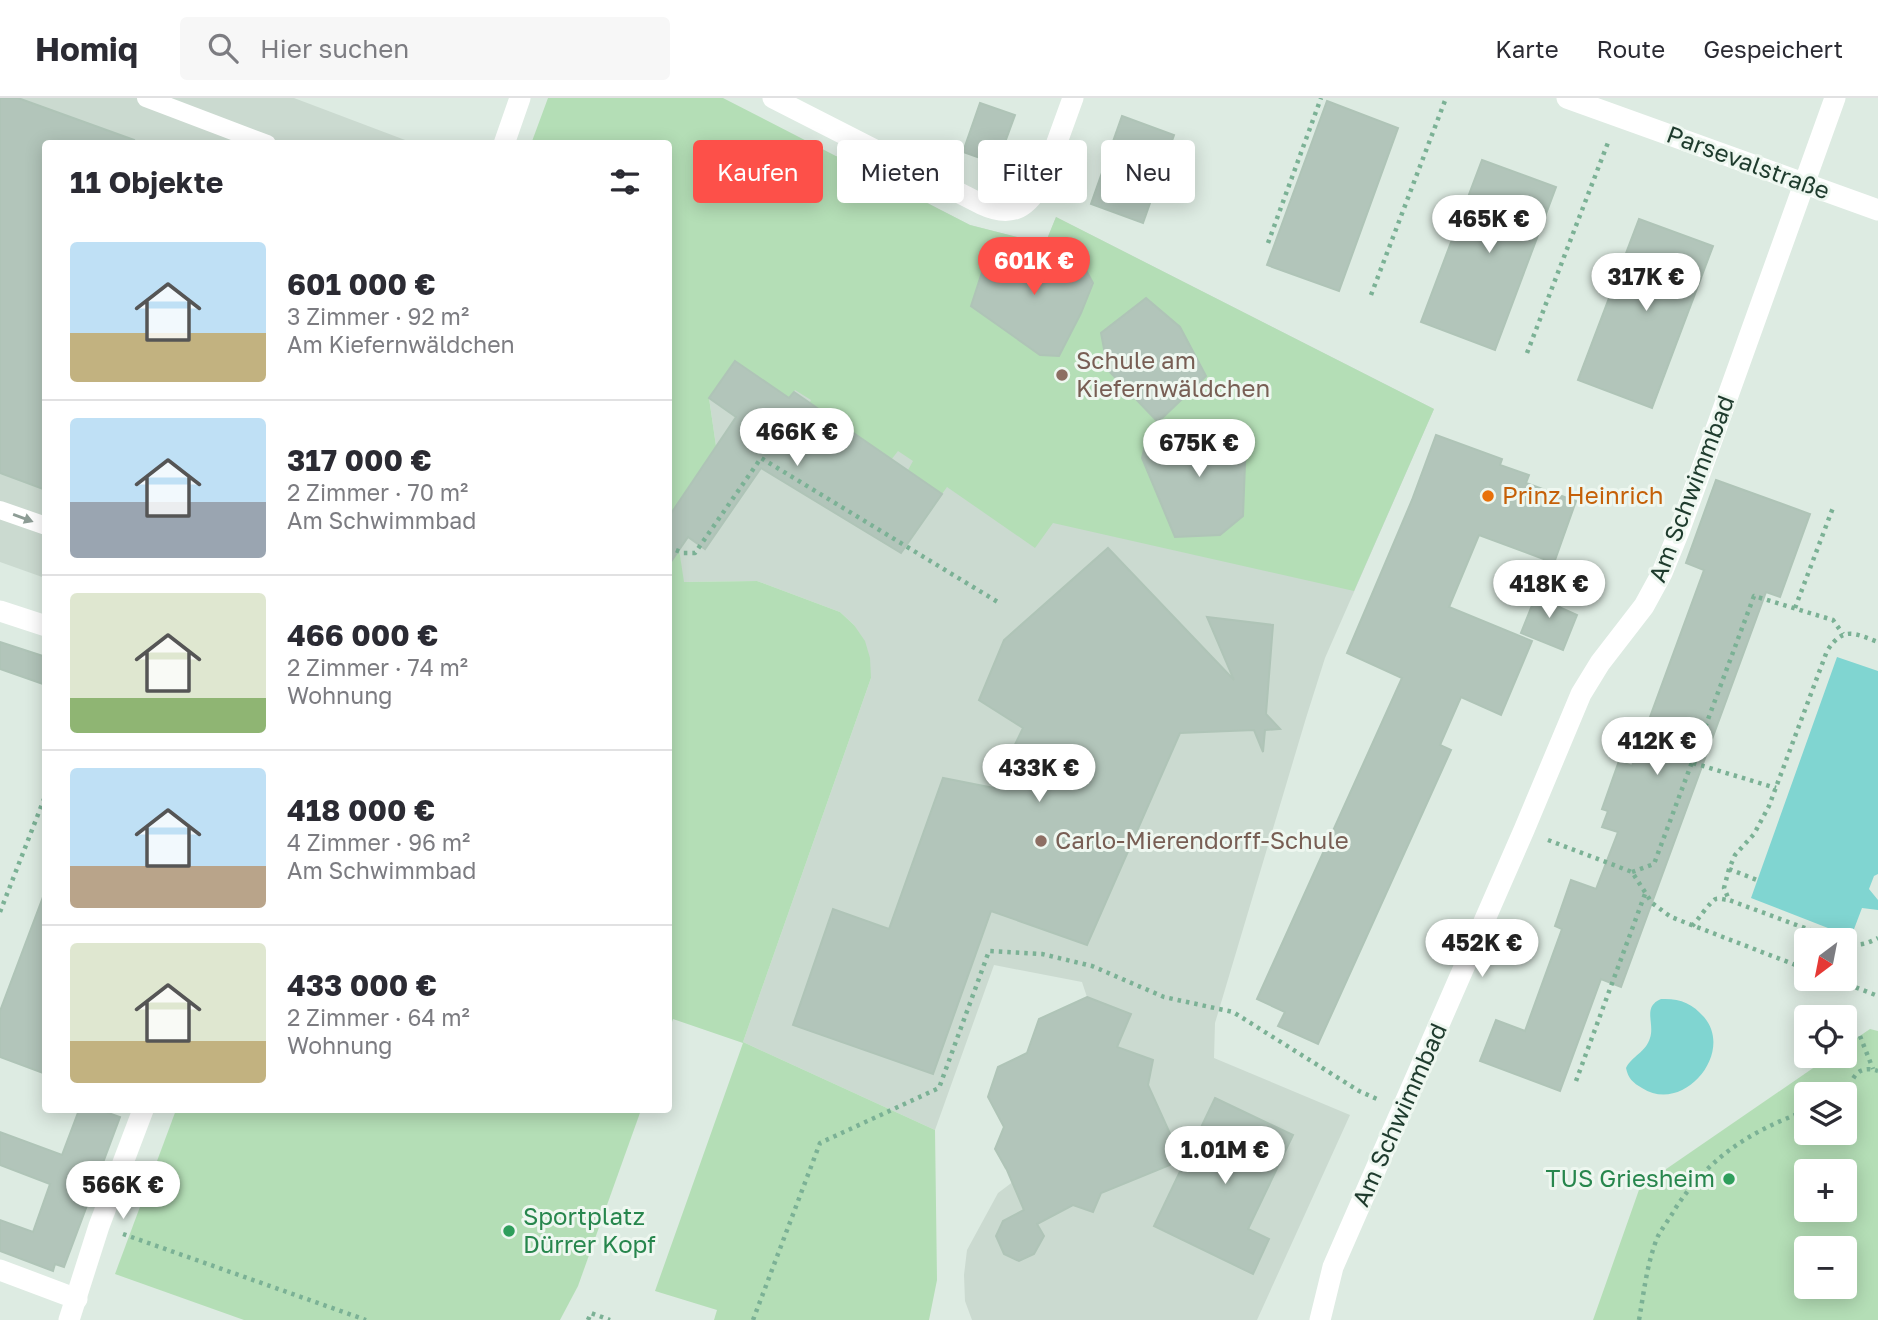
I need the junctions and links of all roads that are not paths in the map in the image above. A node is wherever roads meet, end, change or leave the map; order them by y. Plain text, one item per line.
1 (146, 98) edge
2 (520, 98) edge
3 (773, 98) edge
4 (1073, 98) edge
5 (1567, 98) edge
6 (1835, 98) edge
7 (256, 140) edge
8 (504, 140) edge
9 (1804, 183) junction
10 (1878, 210) edge
11 (0, 510) edge
12 (42, 525) edge
13 (0, 611) edge
14 (42, 625) edge
15 (142, 1113) edge
16 (0, 1270) edge
17 (77, 1298) junction
18 (69, 1320) edge
19 (1320, 1320) edge

1 - 7 lane
2 - 8 street
3 - 4 street
5 - 9 street, Parsevalstraße
6 - 9 street, Am Schwimmbad
9 - 10 street, Parsevalstraße
9 - 19 street, Am Schwimmbad
11 -> 12 lane
13 - 14 street
15 - 17 street
16 - 17 street
17 - 18 street

